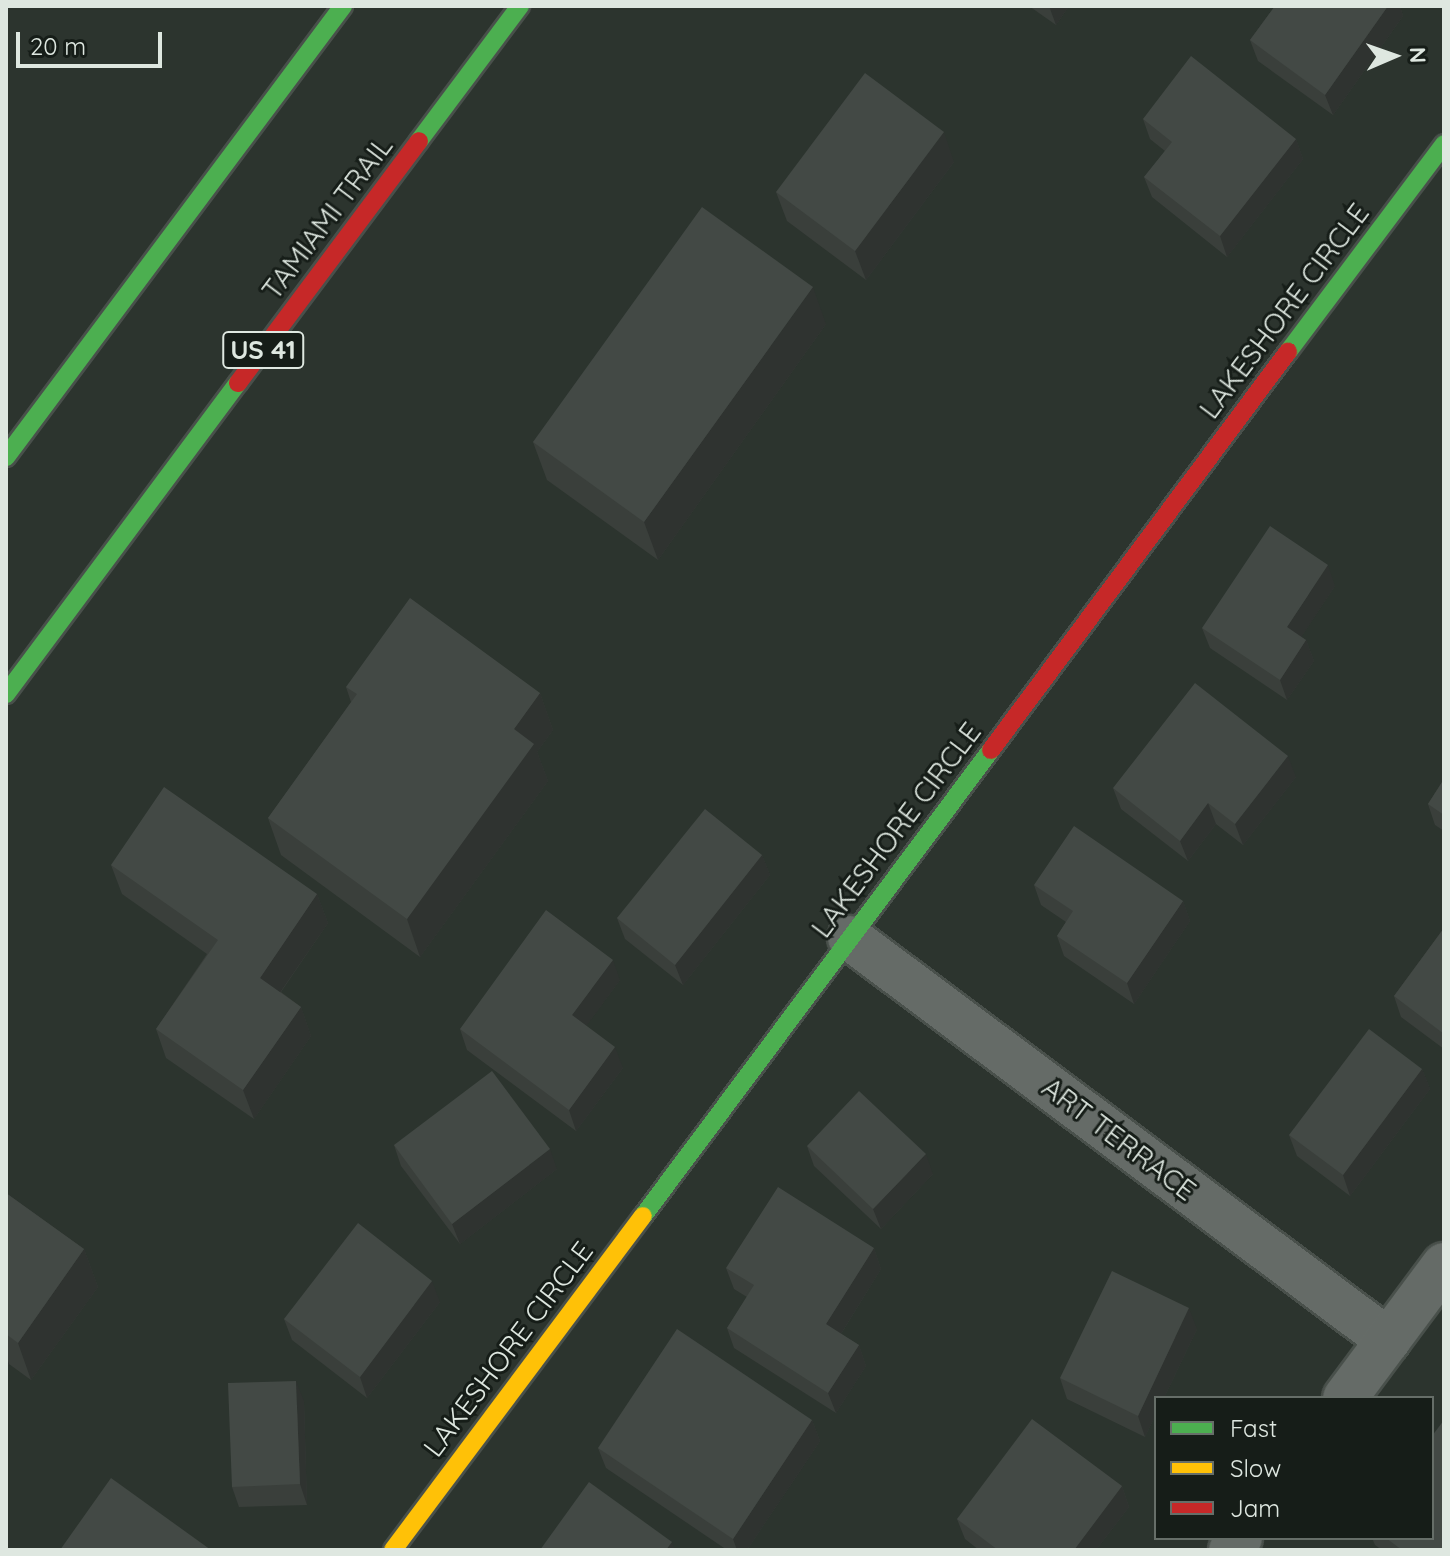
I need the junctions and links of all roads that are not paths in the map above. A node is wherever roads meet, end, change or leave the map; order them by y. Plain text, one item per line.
1 (343, 6) edge
2 (520, 6) edge
3 (1444, 144) edge
4 (6, 457) edge
5 (6, 694) edge
6 (850, 938) junction
7 (1444, 1265) edge
8 (1388, 1340) junction
9 (1346, 1396) edge
10 (393, 1550) edge

1 - 4 street
2 - 5 street, TAMIAMI TRAIL / US 41
3 - 6 street, LAKESHORE CIRCLE
6 - 8 street, ART TERRACE
6 - 10 street, LAKESHORE CIRCLE
7 - 8 street
8 - 9 street

